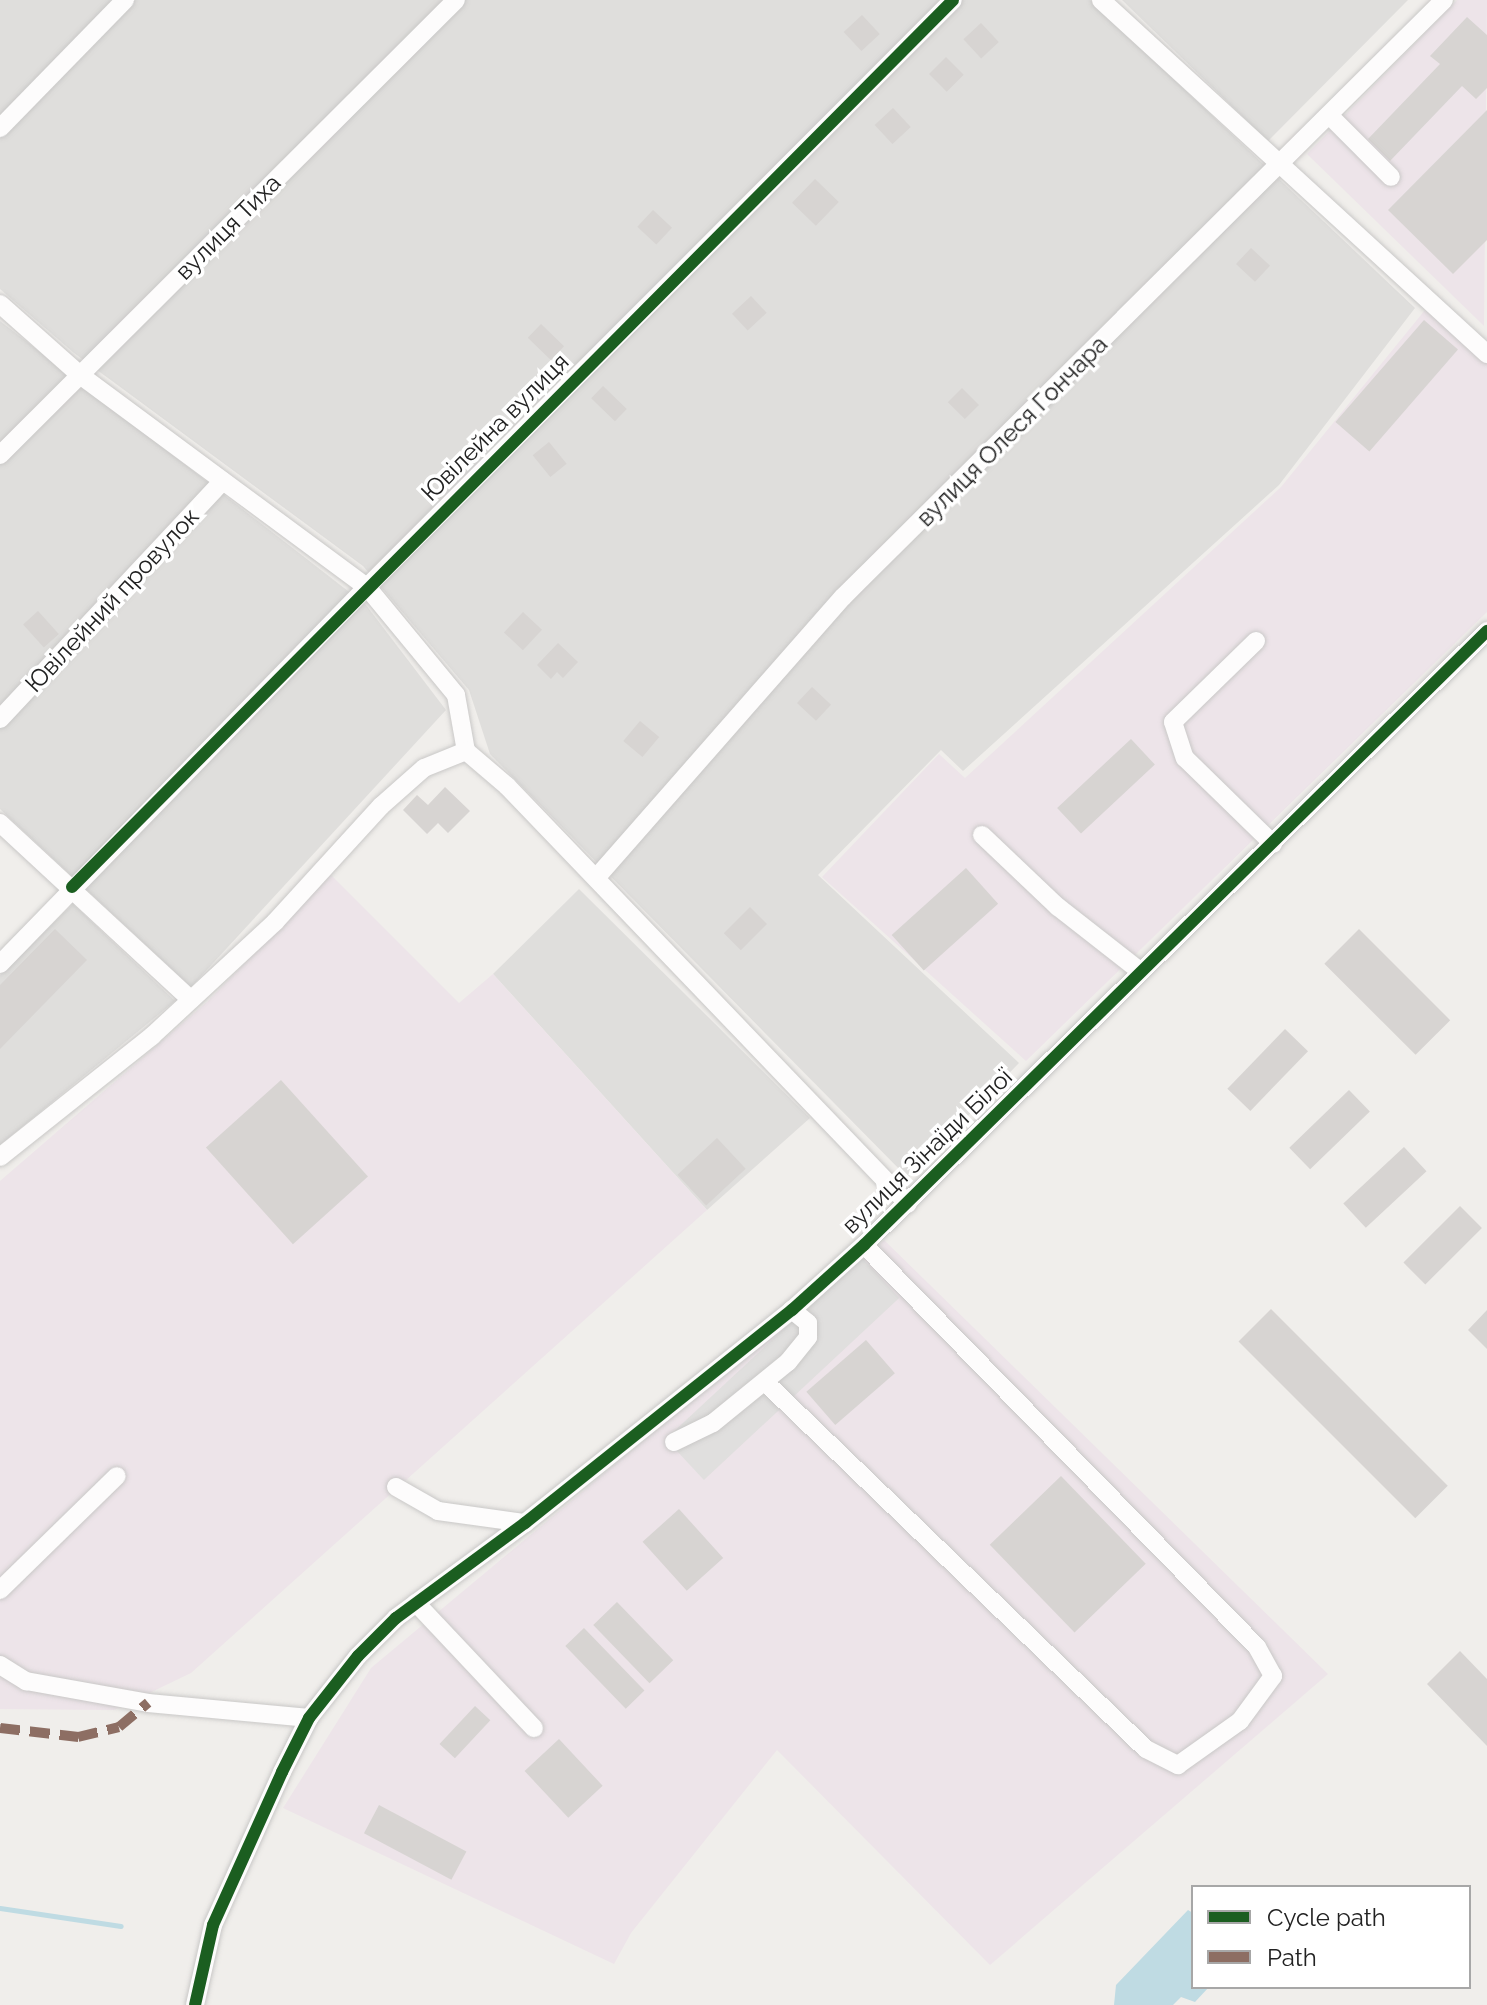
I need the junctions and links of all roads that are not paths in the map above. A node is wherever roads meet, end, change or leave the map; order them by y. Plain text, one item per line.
1 (125, 0) edge
2 (456, 0) edge
3 (953, 0) edge
4 (1101, 0) edge
5 (1444, 0) edge
6 (1330, 116) junction
7 (0, 128) edge
8 (1280, 167) junction
9 (1391, 177) dead end
10 (0, 304) edge
11 (1487, 354) edge
12 (80, 375) junction
13 (0, 455) edge
14 (223, 481) junction
15 (367, 587) junction
16 (1487, 631) edge
17 (1256, 641) dead end
18 (0, 719) edge
19 (466, 751) junction
20 (0, 823) edge
21 (982, 835) dead end
22 (1273, 844) junction
23 (596, 878) junction
24 (72, 887) junction
25 (0, 964) edge
26 (1140, 971) junction
27 (191, 1000) junction
28 (0, 1157) edge
29 (908, 1204) junction
30 (864, 1245) junction
31 (792, 1310) junction
32 (765, 1382) junction
33 (674, 1442) dead end
34 (117, 1476) dead end
35 (396, 1487) dead end
36 (525, 1523) junction
37 (0, 1590) edge
38 (416, 1603) junction
39 (0, 1665) edge
40 (309, 1718) junction
41 (534, 1728) dead end
42 (195, 2005) edge

1 - 7 street
2 - 12 street, вулиця Тиха
3 - 15 street, Ювілейна вулиця
4 - 8 street
5 - 6 street, вулиця Олеся Гончара
6 - 8 street, вулиця Олеся Гончара
6 - 9 street
8 - 11 street
8 - 23 street, вулиця Олеся Гончара
10 - 12 street
12 - 13 street, вулиця Тиха
12 - 14 street
14 - 15 street
14 - 18 street, Ювілейний провулок
15 - 19 street
15 - 24 street, Ювілейна вулиця
16 - 22 street, вулиця Зінаїди Білої
17 - 22 street
19 - 23 street, вулиця Зінаїди Білої
19 - 27 street
20 - 24 street
21 - 26 street
22 - 26 street, вулиця Зінаїди Білої
23 - 29 street, вулиця Зінаїди Білої
24 - 25 street, Ювілейна вулиця
24 - 27 street
26 - 29 street, вулиця Зінаїди Білої
27 - 28 street
29 - 30 street, вулиця Зінаїди Білої
30 - 31 street, вулиця Зінаїди Білої
30 - 32 street
31 - 32 street
31 - 36 street, вулиця Зінаїди Білої
32 - 33 street
34 - 37 street
35 - 36 street
36 - 38 street, вулиця Зінаїди Білої
38 - 40 street, вулиця Зінаїди Білої
38 - 41 street
39 - 40 street
40 - 42 street, вулиця Зінаїди Білої

